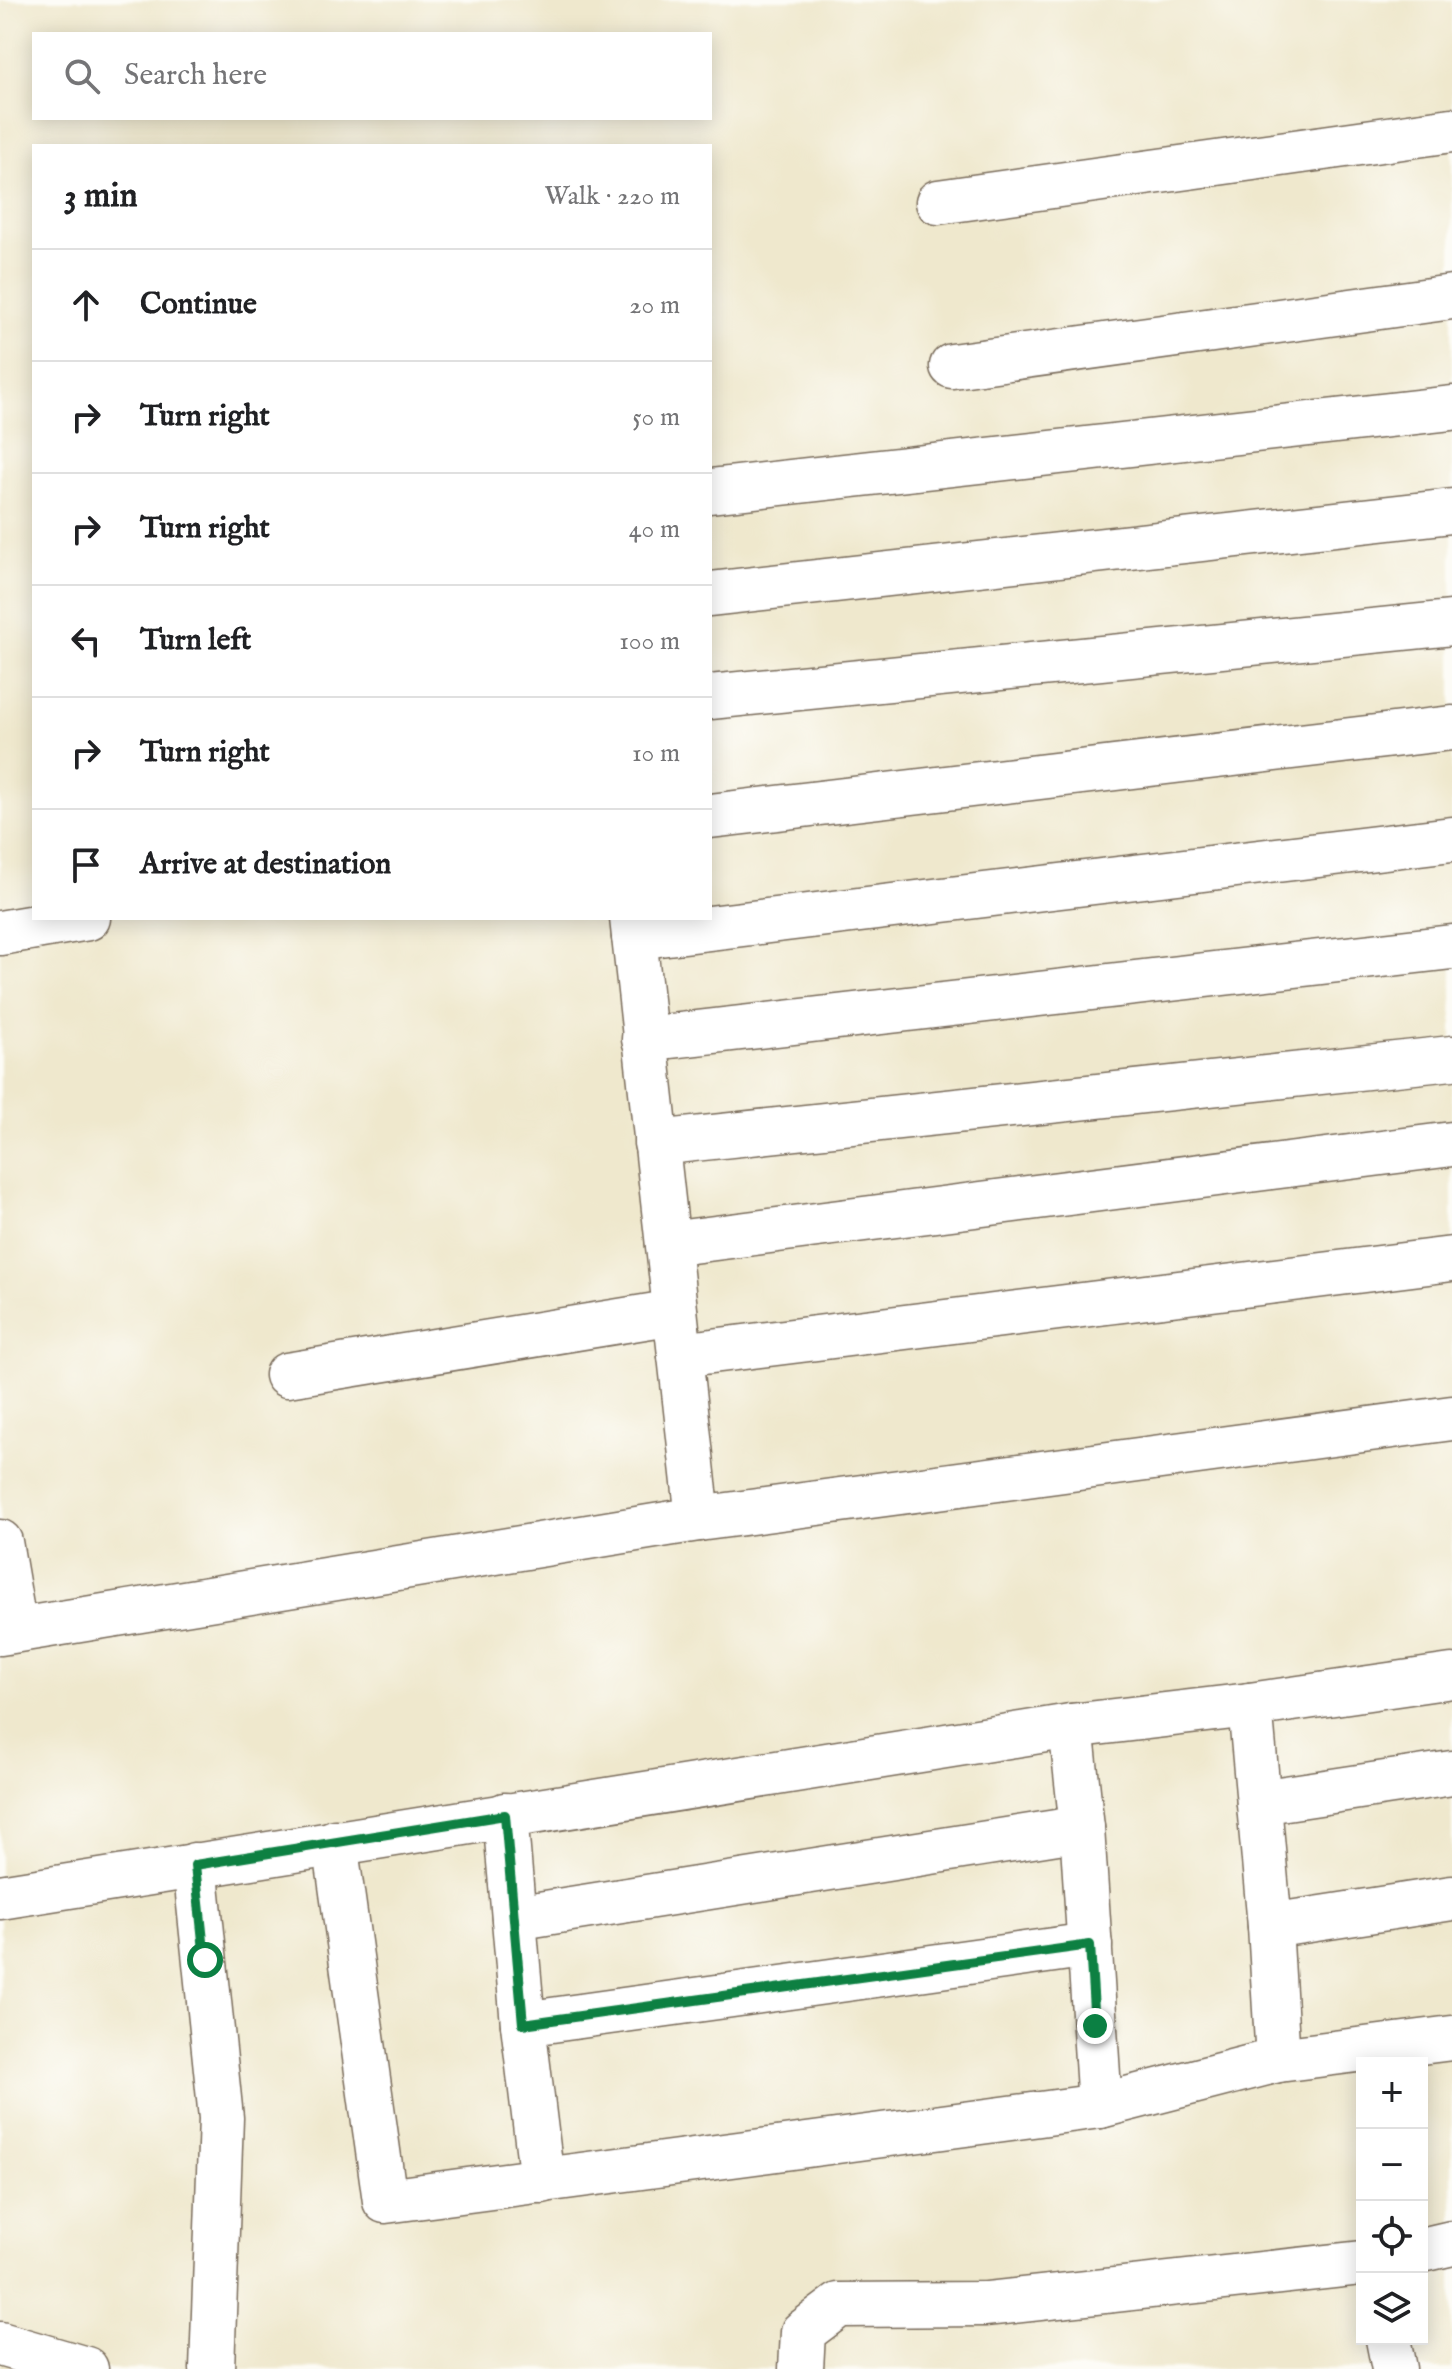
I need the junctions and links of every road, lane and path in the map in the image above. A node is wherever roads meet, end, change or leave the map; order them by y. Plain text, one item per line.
1 (1452, 130) edge
2 (938, 202) dead end
3 (1452, 297) edge
4 (952, 366) dead end
5 (1452, 408) edge
6 (712, 491) edge
7 (1452, 511) edge
8 (712, 594) edge
9 (1452, 623) edge
10 (712, 697) edge
11 (1452, 728) edge
12 (712, 816) edge
13 (1452, 839) edge
14 (712, 919) edge
15 (76, 920) edge
16 (707, 920) edge
17 (633, 928) edge
18 (0, 933) edge
19 (1452, 947) edge
20 (644, 1039) junction
21 (1452, 1058) edge
22 (656, 1143) junction
23 (1452, 1144) edge
24 (668, 1244) junction
25 (1452, 1259) edge
26 (675, 1312) junction
27 (680, 1355) junction
28 (287, 1375) dead end
29 (1452, 1418) edge
30 (698, 1519) junction
31 (0, 1542) edge
32 (8, 1632) edge
33 (1452, 1676) edge
34 (1250, 1705) junction
35 (1071, 1726) junction
36 (1452, 1773) edge
37 (1259, 1802) junction
38 (505, 1815) junction
39 (1082, 1828) junction
40 (335, 1842) junction
41 (195, 1865) junction
42 (0, 1897) edge
43 (1452, 1898) edge
44 (514, 1918) junction
45 (1270, 1926) junction
46 (1090, 1945) junction
47 (523, 2024) junction
48 (1452, 2038) edge
49 (1278, 2060) junction
50 (1100, 2106) junction
51 (542, 2181) junction
52 (1452, 2243) edge
53 (1428, 2249) edge
54 (1356, 2264) edge
55 (0, 2344) edge
56 (1389, 2345) edge
57 (86, 2369) edge
58 (212, 2369) edge
59 (801, 2369) edge
60 (1394, 2369) edge

1 - 2 street
3 - 4 street
5 - 6 street
7 - 8 street
9 - 10 street
11 - 12 street
13 - 14 street
15 - 18 street
16 - 17 street
17 - 20 street
19 - 20 street
20 - 22 street
21 - 22 street
22 - 24 street
23 - 24 street
24 - 26 street
25 - 27 street
26 - 27 street
26 - 28 street
27 - 30 street
29 - 30 street
30 - 32 street
31 - 32 street
33 - 34 street
34 - 35 street
34 - 37 street
35 - 38 street
35 - 39 street
36 - 37 street
37 - 45 street
38 - 40 street
38 - 44 street
39 - 44 street
39 - 46 street
40 - 41 street
40 - 51 street
41 - 42 street
41 - 58 street
43 - 45 street
44 - 47 street
45 - 49 street
46 - 47 street
46 - 50 street
47 - 51 street
48 - 49 street
49 - 50 street
50 - 51 street
52 - 53 street
54 - 59 street
55 - 57 street
56 - 60 street

